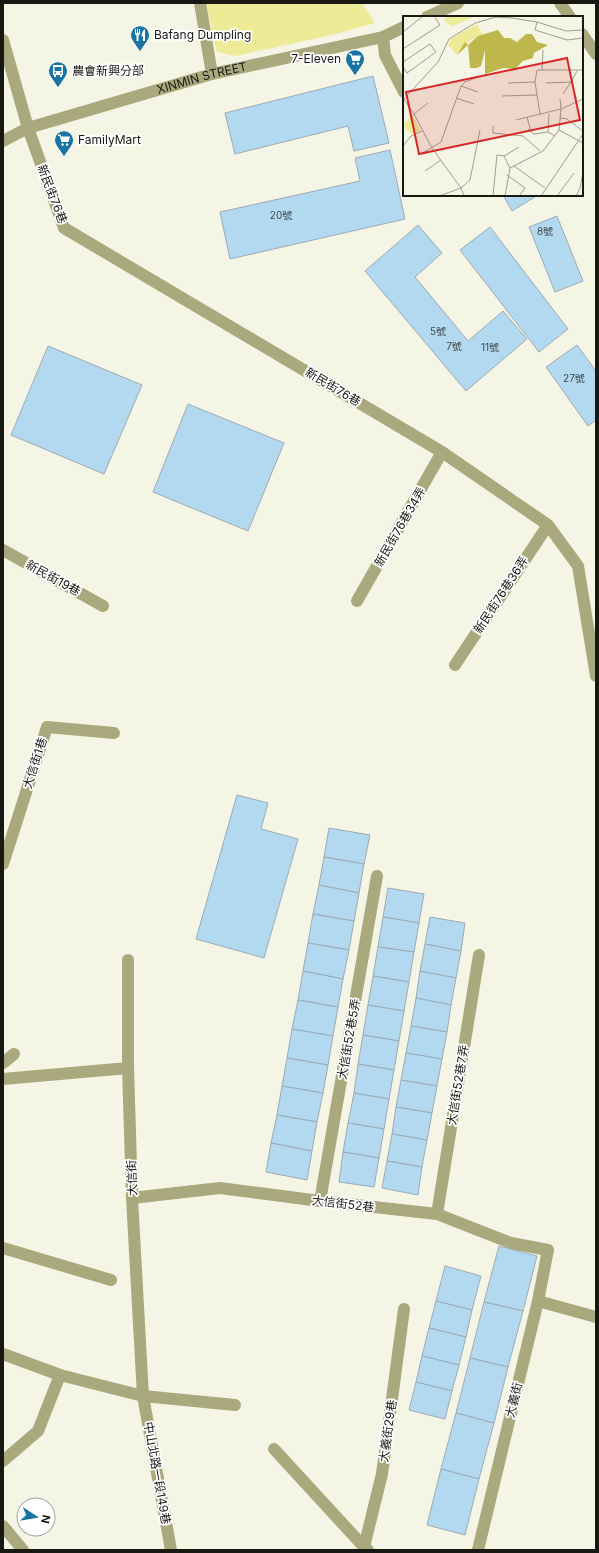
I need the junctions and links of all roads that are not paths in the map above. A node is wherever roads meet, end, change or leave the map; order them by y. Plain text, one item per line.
1 (200, 3) edge
2 (458, 3) edge
3 (560, 3) edge
4 (429, 16) edge
5 (569, 16) edge
6 (403, 27) edge
7 (583, 35) edge
8 (383, 37) junction
9 (3, 40) edge
10 (596, 54) edge
11 (212, 74) junction
12 (403, 90) edge
13 (28, 128) junction
14 (3, 141) edge
15 (442, 452) junction
16 (548, 525) junction
17 (3, 550) edge
18 (357, 601) dead end
19 (103, 606) dead end
20 (455, 665) dead end
21 (596, 676) edge
22 (114, 733) dead end
23 (3, 864) edge
24 (377, 876) dead end
25 (479, 955) dead end
26 (128, 960) dead end
27 (14, 1054) dead end
28 (3, 1063) edge
29 (128, 1068) junction
30 (3, 1079) edge
31 (132, 1198) junction
32 (320, 1201) junction
33 (437, 1214) junction
34 (3, 1248) edge
35 (548, 1250) joint
36 (111, 1280) dead end
37 (538, 1301) junction
38 (404, 1309) dead end
39 (596, 1317) edge
40 (3, 1354) edge
41 (60, 1375) junction
42 (143, 1396) junction
43 (235, 1405) dead end
44 (274, 1449) dead end
45 (3, 1461) edge
46 (3, 1526) edge
47 (366, 1549) edge
48 (24, 1550) edge
49 (171, 1550) edge
50 (478, 1550) edge

1 - 11 street
2 - 4 street
3 - 5 street
6 - 8 street, XINMIN STREET
7 - 10 street
8 - 11 street, XINMIN STREET
8 - 12 street
9 - 13 street, 新民街76巷
11 - 13 street, XINMIN STREET
13 - 14 street, XINMIN STREET
13 - 15 street, 新民街76巷
15 - 16 street, 新民街76巷
15 - 18 street, 新民街76巷34弄
16 - 20 street, 新民街76巷36弄
16 - 21 street, 新民街76巷
17 - 19 street, 新民街19巷
22 - 23 street, 大信街1巷
24 - 32 street, 大信街52巷5弄
25 - 33 street, 大信街52巷7弄
26 - 29 street, 大信街
27 - 28 street
29 - 30 street
29 - 31 street, 大信街
31 - 32 street, 大信街52巷
31 - 42 street, 大信街
32 - 33 street, 大信街52巷
33 - 35 street, 大信街52巷
34 - 36 street
35 - 37 street, 大義街
37 - 39 street
37 - 50 street, 大義街
38 - 47 street, 大義街29巷
40 - 41 street
41 - 42 street
41 - 45 street
42 - 43 street
42 - 49 street, 中山北路一段149巷
44 - 47 street
46 - 48 street

